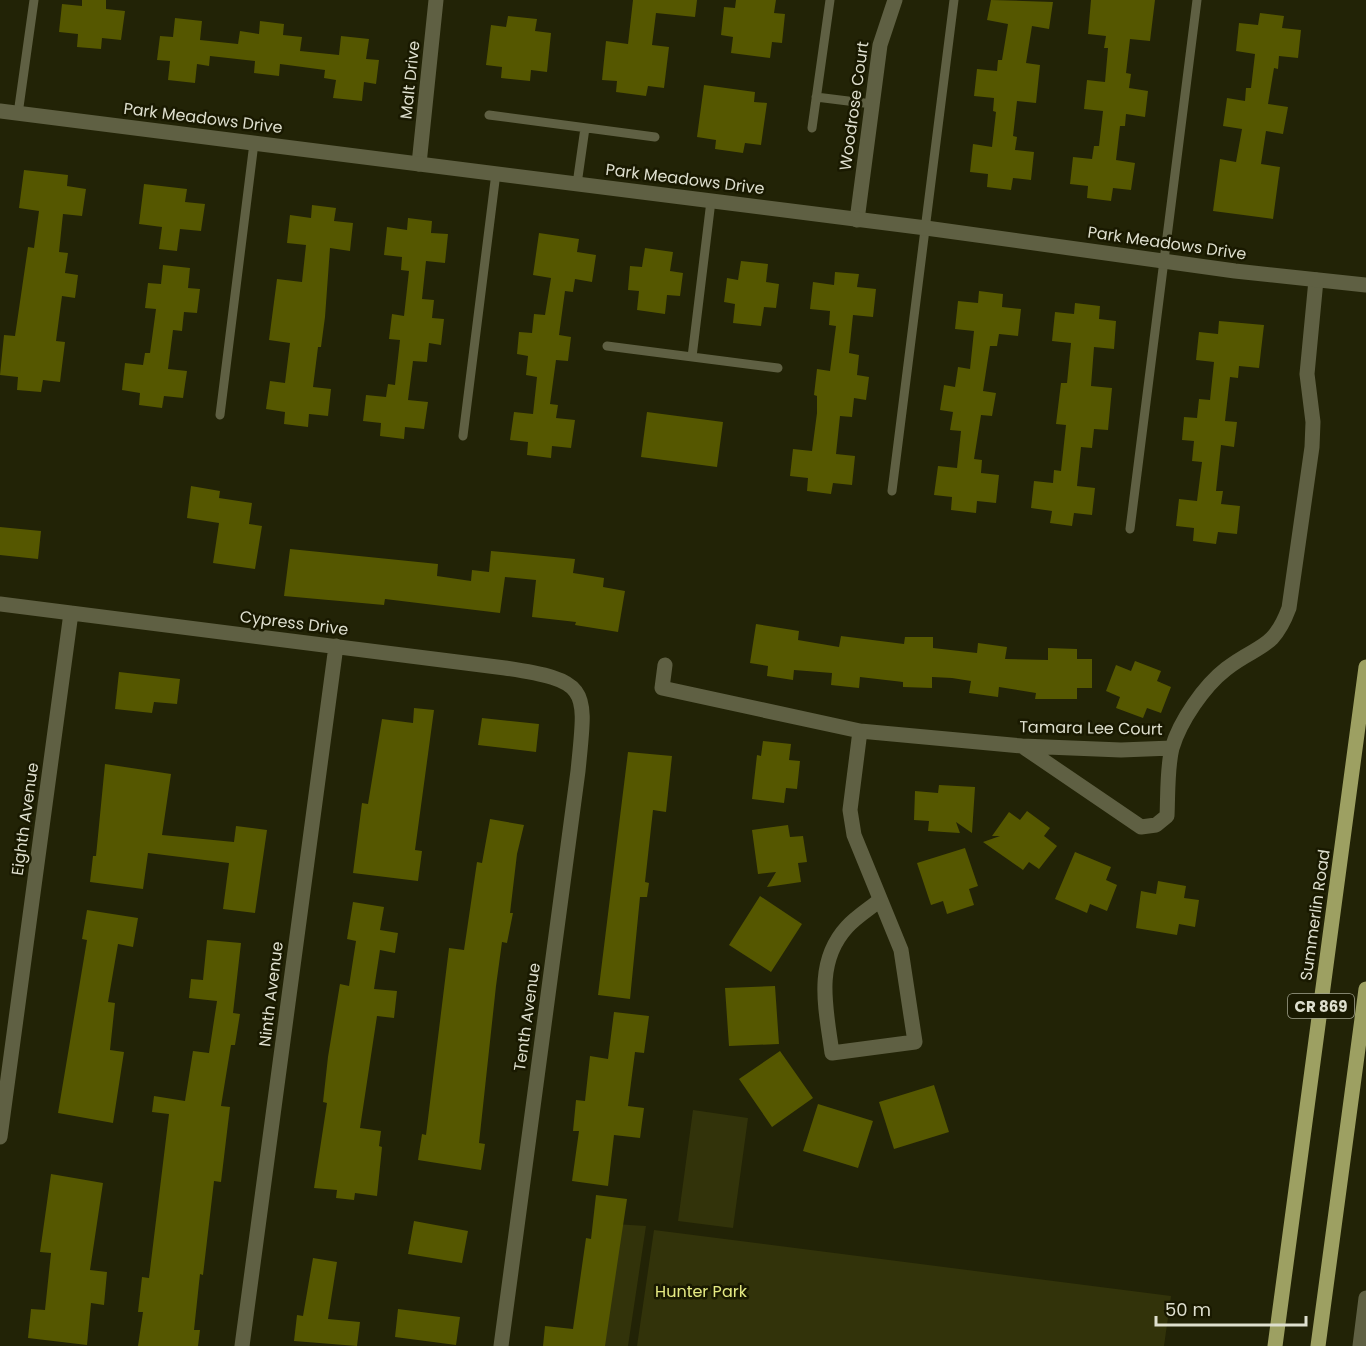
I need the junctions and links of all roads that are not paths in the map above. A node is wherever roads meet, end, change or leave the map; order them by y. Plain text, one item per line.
1 (34, 0) edge
2 (436, 0) edge
3 (830, 0) edge
4 (896, 0) edge
5 (954, 0) edge
6 (1197, 0) edge
7 (816, 97) junction
8 (872, 104) junction
9 (0, 111) edge
10 (18, 114) junction
11 (489, 115) dead end
12 (585, 128) junction
13 (812, 128) dead end
14 (655, 137) dead end
15 (254, 143) junction
16 (419, 164) junction
17 (496, 173) junction
18 (577, 184) junction
19 (711, 201) junction
20 (857, 220) junction
21 (926, 228) junction
22 (1164, 260) junction
23 (1316, 280) junction
24 (1366, 285) edge
25 (607, 346) dead end
26 (692, 357) junction
27 (778, 369) dead end
28 (220, 415) dead end
29 (463, 436) dead end
30 (892, 491) dead end
31 (1130, 529) dead end
32 (0, 604) edge
33 (71, 613) junction
34 (336, 646) junction
35 (665, 665) dead end
36 (1366, 667) edge
37 (577, 694) joint
38 (860, 730) junction
39 (1022, 746) junction
40 (1172, 748) junction
41 (880, 900) junction
42 (1366, 989) edge
43 (0, 1137) edge
44 (1366, 1298) edge
45 (242, 1346) edge
46 (501, 1346) edge
47 (1275, 1346) edge
48 (1318, 1346) edge
49 (1360, 1346) edge

1 - 10 lane
2 - 16 street, Malt Drive
3 - 7 lane
4 - 8 street, Woodrose Court
5 - 21 lane
6 - 22 lane
7 - 8 lane
7 - 13 lane
8 - 20 street, Woodrose Court
9 - 10 street, Park Meadows Drive
10 - 15 street, Park Meadows Drive
11 - 12 lane
12 - 14 lane
12 - 18 lane
15 - 16 street, Park Meadows Drive
15 - 28 lane
16 - 17 street, Park Meadows Drive
17 - 18 street, Park Meadows Drive
17 - 29 lane
18 - 19 street, Park Meadows Drive
19 - 20 street, Park Meadows Drive
19 - 26 lane
20 - 21 street, Park Meadows Drive
21 - 22 street, Park Meadows Drive
21 - 30 lane
22 - 23 street, Park Meadows Drive
22 - 31 lane
23 - 24 street, Park Meadows Drive
23 - 40 street, Tamara Lee Court
25 - 26 lane
26 - 27 lane
32 - 33 street, Cypress Drive
33 - 34 street, Cypress Drive
33 - 43 street, Eighth Avenue
34 - 37 street, Cypress Drive
34 - 45 street, Ninth Avenue
35 - 38 street, Tamara Lee Court
36 - 47 main road, Summerlin Road / CR 869
37 - 46 street, Tenth Avenue
38 - 39 street, Tamara Lee Court
38 - 41 street
39 - 40 street, Tamara Lee Court
39 - 40 street
41 - 41 street
42 - 48 main road, CR 869
44 - 49 street

